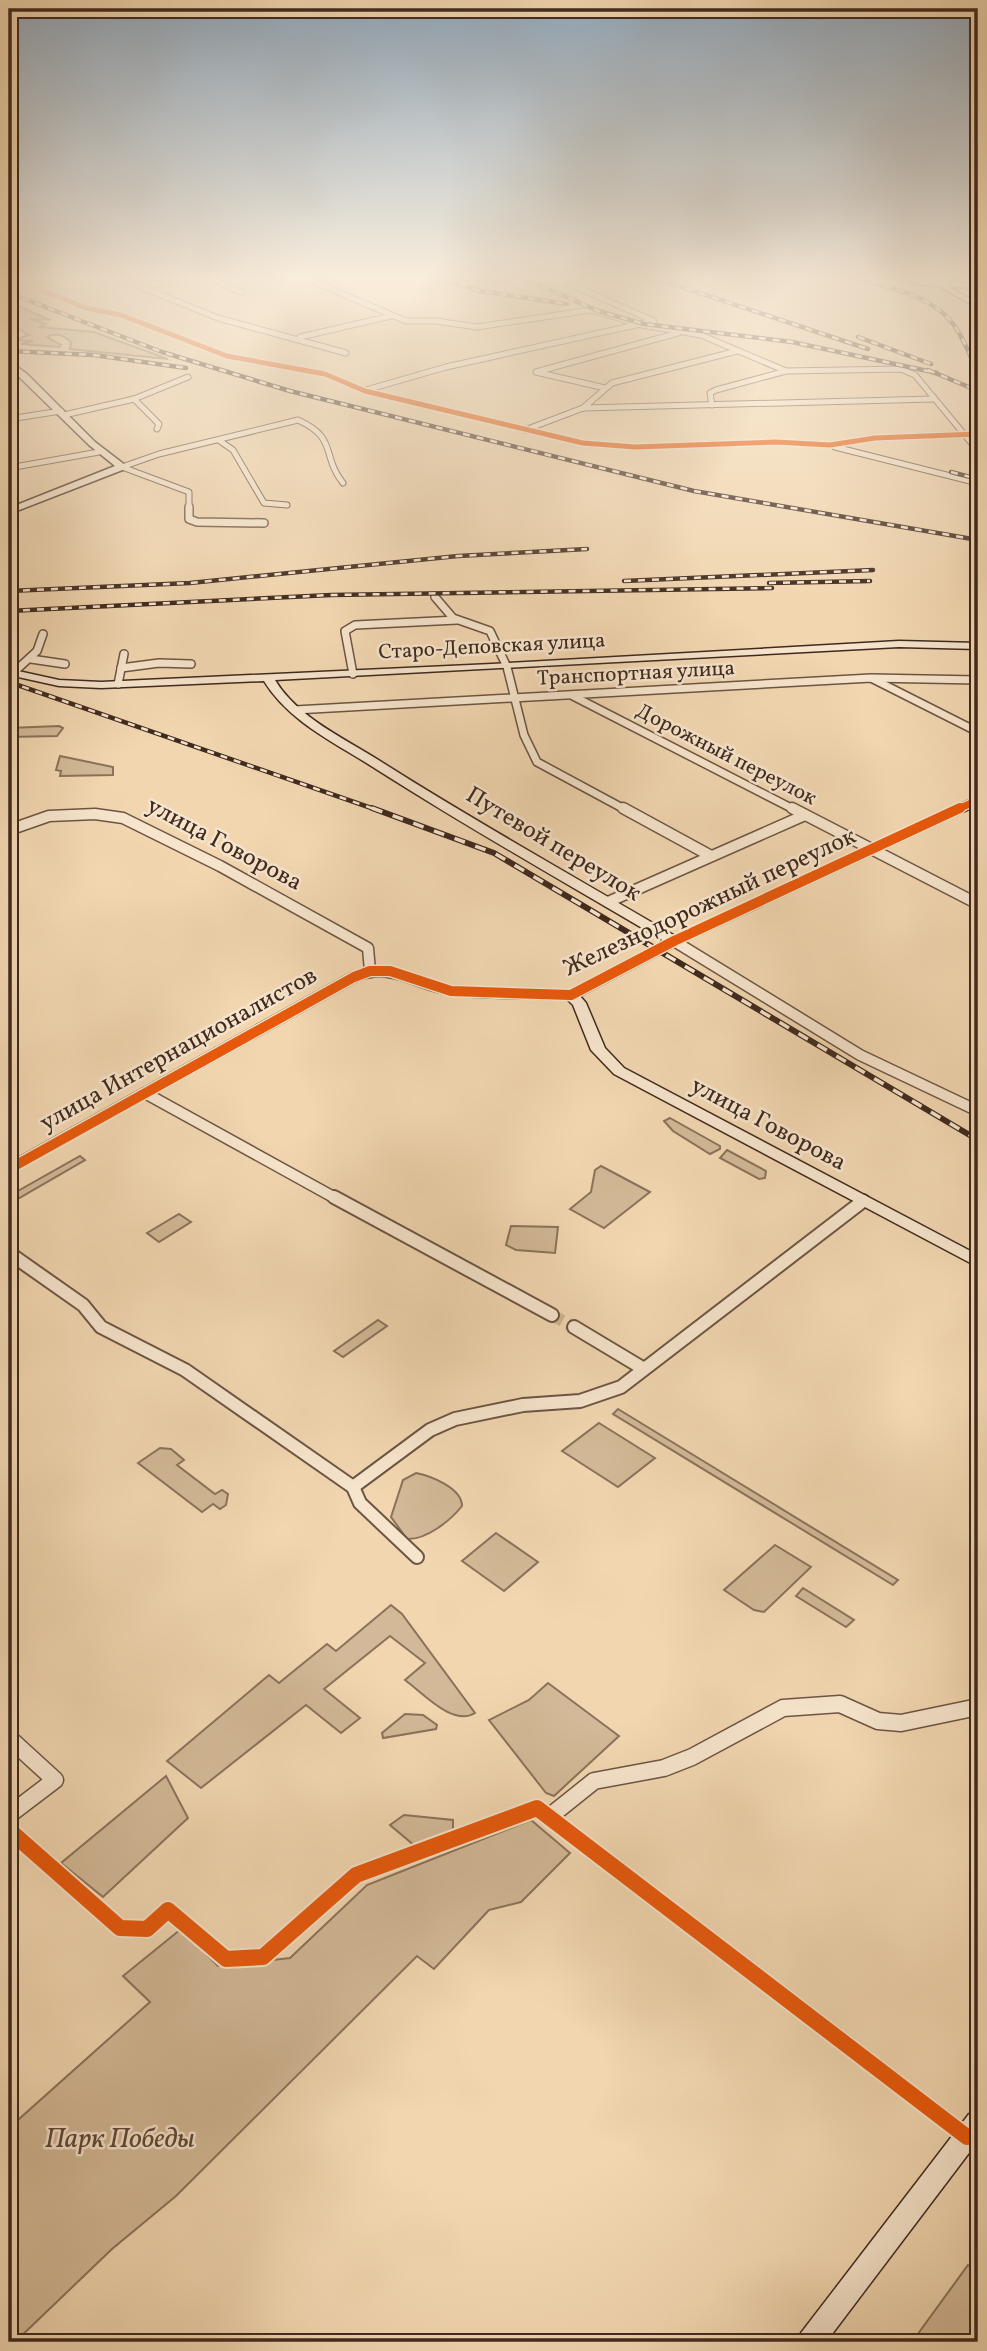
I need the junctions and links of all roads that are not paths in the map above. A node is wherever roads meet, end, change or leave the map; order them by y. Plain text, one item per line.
1 (37, 385) edge
2 (169, 385) edge
3 (350, 385) edge
4 (386, 385) edge
5 (589, 385) edge
6 (611, 385) edge
7 (735, 385) edge
8 (921, 385) edge
9 (605, 387) junction
10 (365, 391) junction
11 (134, 399) junction
12 (933, 399) junction
13 (712, 405) junction
14 (583, 408) junction
15 (63, 413) junction
16 (9, 419) edge
17 (157, 429) dead end
18 (525, 430) junction
19 (978, 434) edge
20 (964, 435) junction
21 (220, 440) junction
22 (830, 445) junction
23 (978, 451) edge
24 (99, 452) junction
25 (122, 467) junction
26 (9, 468) edge
27 (343, 483) dead end
28 (978, 483) edge
29 (287, 505) dead end
30 (9, 511) edge
31 (264, 523) dead end
32 (435, 597) dead end
33 (457, 620) junction
34 (43, 634) dead end
35 (978, 646) edge
36 (124, 654) dead end
37 (31, 659) junction
38 (65, 664) dead end
39 (191, 664) dead end
40 (507, 667) junction
41 (121, 668) junction
42 (11, 672) edge
43 (353, 674) junction
44 (267, 677) junction
45 (871, 678) junction
46 (978, 680) edge
47 (118, 684) junction
48 (570, 695) junction
49 (515, 698) junction
50 (295, 710) junction
51 (978, 732) edge
52 (978, 800) edge
53 (805, 815) junction
54 (9, 830) edge
55 (872, 849) junction
56 (711, 856) junction
57 (608, 902) junction
58 (978, 904) edge
59 (674, 941) junction
60 (370, 971) junction
61 (571, 995) junction
62 (145, 1093) junction
63 (978, 1110) edge
64 (9, 1169) edge
65 (863, 1202) junction
66 (9, 1253) edge
67 (978, 1262) edge
68 (552, 1315) tunnel mouth
69 (574, 1327) tunnel mouth
70 (644, 1369) junction
71 (353, 1487) junction
72 (417, 1557) dead end
73 (978, 1707) edge
74 (9, 1738) edge
75 (9, 1815) edge
76 (549, 1817) junction
77 (9, 1830) edge
78 (973, 2129) edge
79 (810, 2342) edge

1 - 15 street
2 - 11 street
3 - 10 street
4 - 10 street
5 - 9 street
6 - 9 street
7 - 13 street
8 - 12 street
9 - 14 street
10 - 18 street
11 - 15 street
11 - 17 street
12 - 13 street
12 - 20 street
13 - 14 street
14 - 18 street
15 - 16 street
15 - 24 street
18 - 22 street
19 - 20 street
20 - 22 street
20 - 23 street
21 - 25 street
21 - 27 street
21 - 29 street
22 - 28 street
24 - 25 street
24 - 26 street
25 - 30 street
25 - 31 street
32 - 33 street
33 - 40 street
33 - 43 street
34 - 37 street
35 - 40 street, Старо-Деповская улица
36 - 41 street
37 - 38 street
37 - 42 street
39 - 41 street
40 - 43 street, Старо-Деповская улица
40 - 49 street
41 - 47 street
42 - 47 street, Старо-Деповская улица
43 - 44 street, Старо-Деповская улица
44 - 47 street, Старо-Деповская улица
44 - 50 street, Путевой переулок
45 - 46 street, Транспортная улица
45 - 48 street, Транспортная улица
45 - 51 street
48 - 49 street, Транспортная улица
48 - 53 street, Дорожный переулок
49 - 50 street, Транспортная улица
49 - 56 street
50 - 57 street, Путевой переулок
52 - 55 street, Железнодорожный переулок
53 - 55 street, Дорожный переулок
53 - 56 street
54 - 60 street, улица Говорова
55 - 58 street, Дорожный переулок
55 - 59 street, Железнодорожный переулок
56 - 57 street
57 - 59 street, Путевой переулок
59 - 61 street, Железнодорожный переулок
59 - 63 street, Путевой переулок
60 - 61 street, Железнодорожный переулок
60 - 62 street, улица Интернационалистов
61 - 65 street, улица Говорова
62 - 64 street, улица Интернационалистов
62 - 68 street
65 - 67 street, улица Говорова
65 - 70 street
66 - 71 street
69 - 70 street
70 - 71 street
71 - 72 street
73 - 76 street
74 - 75 street
76 - 77 street
76 - 78 street
78 - 79 street

